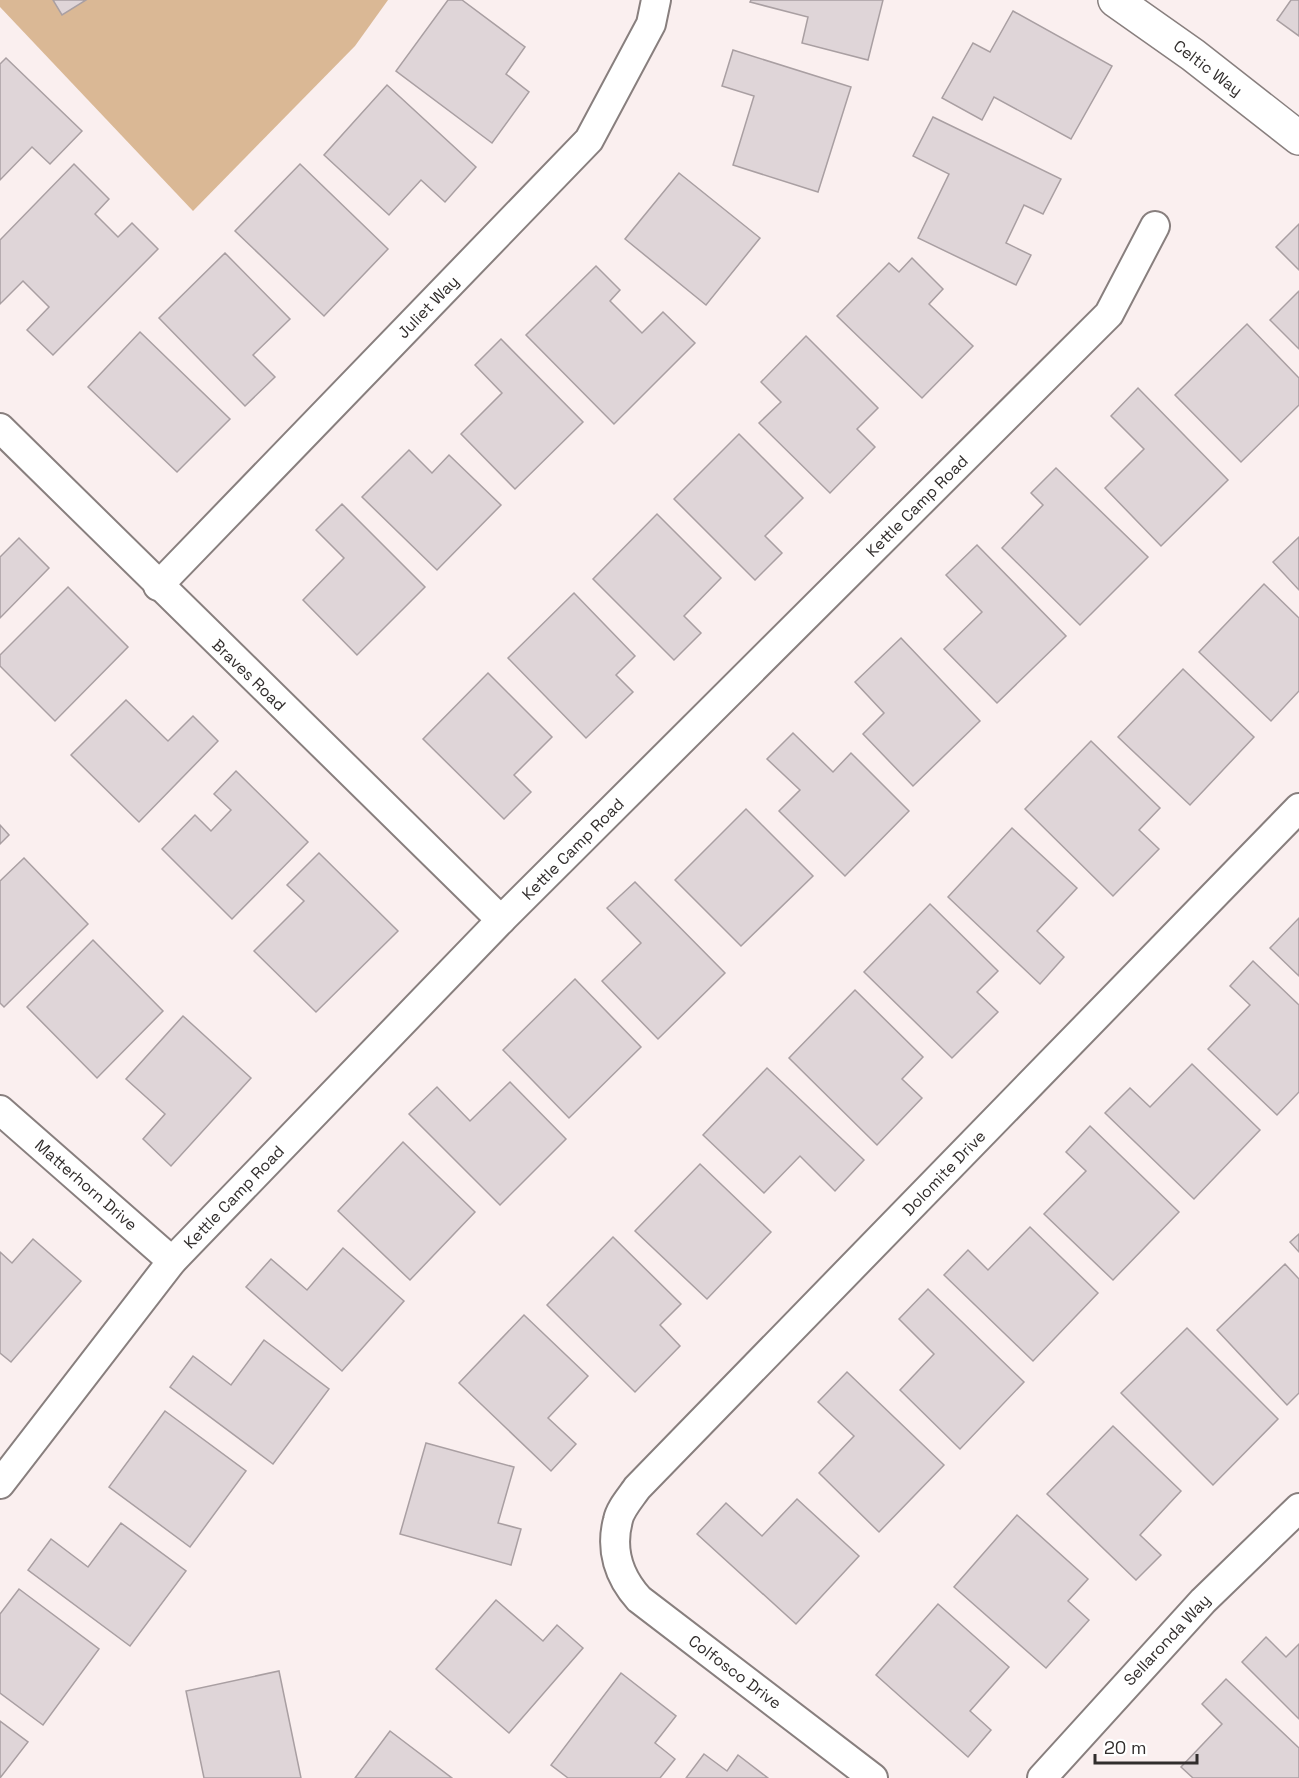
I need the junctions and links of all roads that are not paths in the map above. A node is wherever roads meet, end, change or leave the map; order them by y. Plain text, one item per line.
1 (656, 0) edge
2 (1115, 0) edge
3 (1299, 138) edge
4 (1155, 226) dead end
5 (0, 428) edge
6 (158, 586) junction
7 (1299, 808) edge
8 (501, 920) junction
9 (0, 1110) edge
10 (172, 1261) junction
11 (0, 1484) edge
12 (1299, 1508) edge
13 (615, 1552) joint
14 (873, 1778) edge
15 (1042, 1778) edge

1 - 6 street, Juliet Way
2 - 3 street, Celtic Way
4 - 8 street, Kettle Camp Road
5 - 6 street, Braves Road
6 - 8 street, Braves Road
7 - 13 street, Dolomite Drive
8 - 10 street, Kettle Camp Road
9 - 10 street, Matterhorn Drive
10 - 11 street, Kettle Camp Road
12 - 15 street, Sellaronda Way
13 - 14 street, Colfosco Drive

